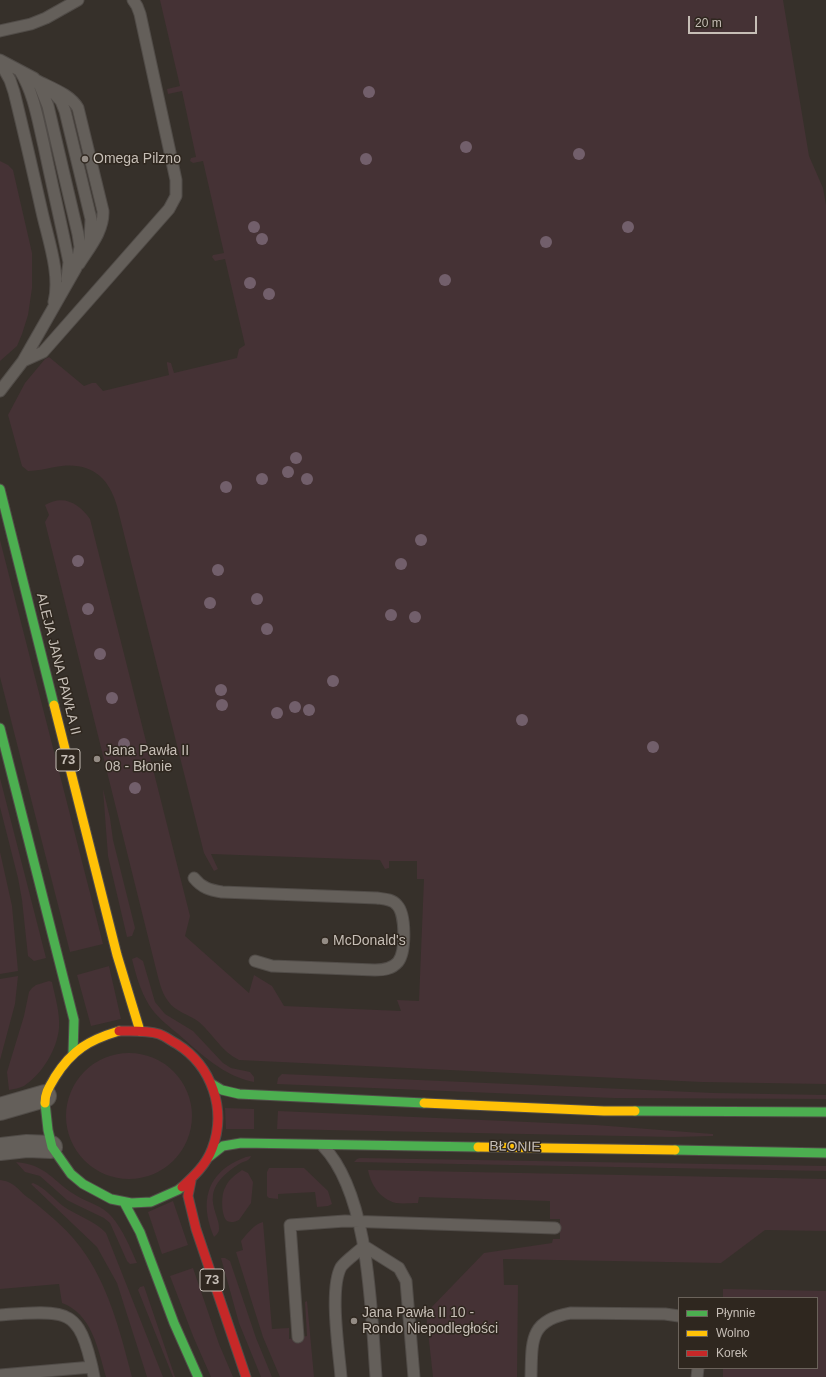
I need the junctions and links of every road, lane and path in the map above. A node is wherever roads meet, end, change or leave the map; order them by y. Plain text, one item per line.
1 (78, 0) edge
2 (132, 0) edge
3 (0, 31) edge
4 (0, 61) edge
5 (20, 71) junction
6 (34, 78) junction
7 (76, 268) junction
8 (65, 287) junction
9 (52, 310) junction
10 (23, 361) junction
11 (0, 390) edge
12 (0, 489) edge
13 (0, 728) edge
14 (194, 878) dead end
15 (255, 961) dead end
16 (140, 1031) junction
17 (73, 1054) junction
18 (212, 1084) junction
19 (45, 1096) junction
20 (0, 1109) edge
21 (826, 1112) edge
22 (321, 1144) junction
23 (51, 1147) junction
24 (0, 1149) edge
25 (826, 1153) edge
26 (209, 1157) junction
27 (191, 1181) junction
28 (125, 1204) junction
29 (358, 1222) junction
30 (555, 1228) dead end
31 (364, 1246) junction
32 (0, 1315) edge
33 (678, 1316) edge
34 (298, 1336) dead end
35 (93, 1372) edge
36 (0, 1375) edge
37 (198, 1377) edge
38 (246, 1377) edge
39 (341, 1377) edge
40 (376, 1377) edge
41 (414, 1377) edge
42 (531, 1377) edge

1 - 3 lane
2 - 10 lane
4 - 5 lane
4 - 9 lane
5 - 6 lane
5 - 8 lane
6 - 7 lane
6 - 7 lane
7 - 8 lane
8 - 9 lane
9 - 10 lane
10 - 11 lane
12 - 16 main road, ALEJA JANA PAWŁA II / 73
13 - 17 main road
14 - 15 lane
16 - 17 main road
16 - 18 main road
17 - 19 main road
18 - 21 main road
18 - 26 main road
19 - 20 street
19 - 23 main road
22 - 25 main road, BŁONIE
22 - 26 main road, BŁONIE
22 - 29 lane
23 - 24 street
23 - 28 main road
26 - 27 main road
27 - 28 main road
27 - 38 main road, 73
28 - 37 main road
29 - 30 lane
29 - 31 lane
29 - 34 lane
31 - 39 lane
31 - 40 lane
31 - 41 lane
32 - 35 lane
33 - 42 lane
35 - 36 lane

